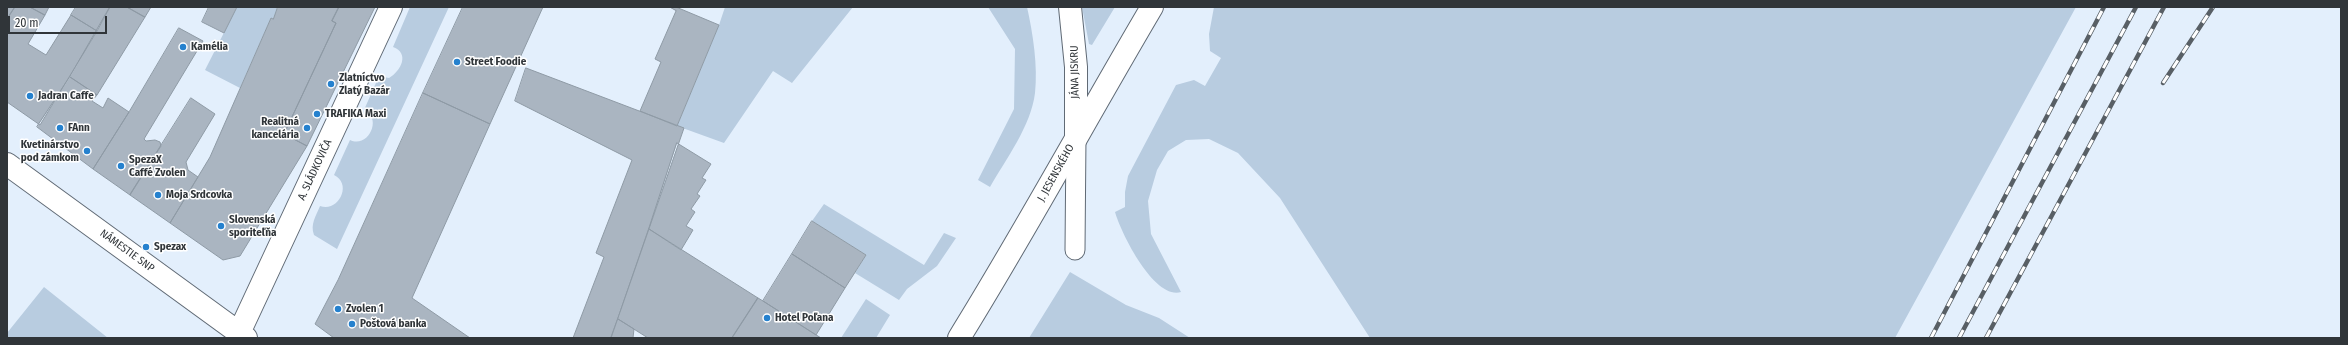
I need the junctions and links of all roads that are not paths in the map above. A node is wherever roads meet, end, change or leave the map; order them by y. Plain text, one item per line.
1 (390, 7) edge
2 (1070, 7) edge
3 (1152, 7) edge
4 (1076, 137) junction
5 (7, 164) edge
6 (1075, 250) dead end
7 (243, 335) edge
8 (959, 338) edge

1 - 7 street, A. SLÁDKOVIČA
2 - 4 street, JÁNA JISKRU
3 - 4 street, J. JESENSKÉHO
4 - 6 lane
4 - 8 street, J. JESENSKÉHO
5 - 7 street, NÁMESTIE SNP

